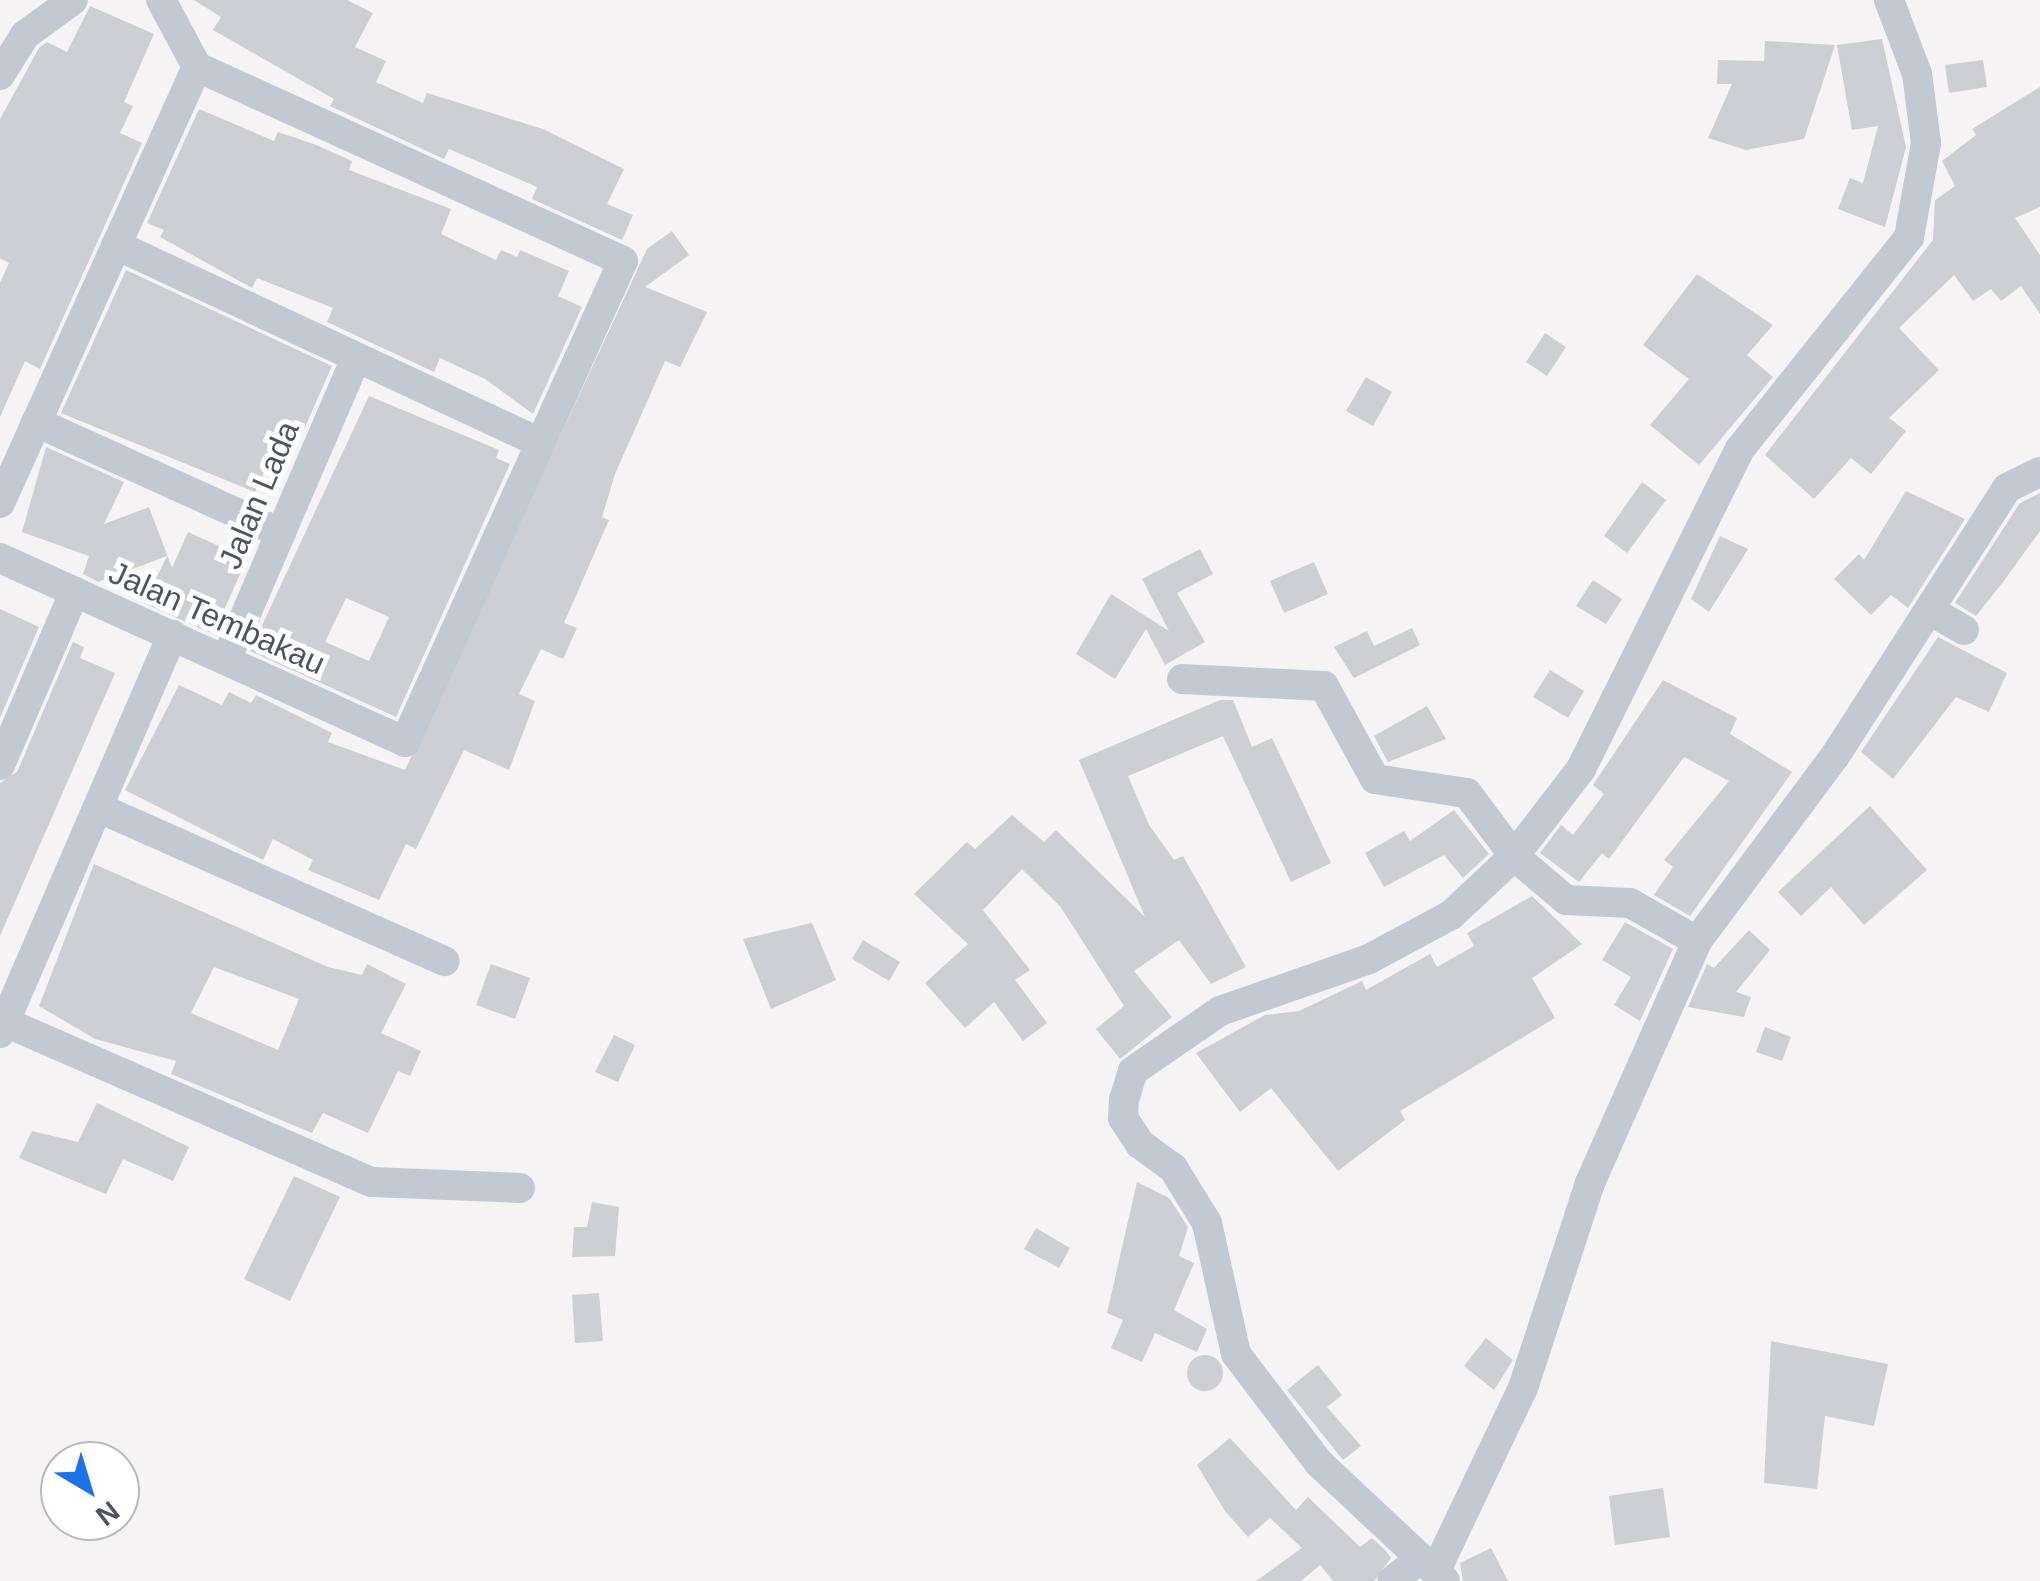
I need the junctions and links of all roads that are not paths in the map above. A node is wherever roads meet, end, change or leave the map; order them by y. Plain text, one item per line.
1 (73, 0) edge
2 (161, 0) edge
3 (1889, 0) edge
4 (197, 67) junction
5 (0, 75) edge
6 (116, 244) junction
7 (356, 358) junction
8 (36, 422) junction
9 (539, 442) junction
10 (2040, 472) edge
11 (0, 503) edge
12 (281, 533) junction
13 (0, 558) edge
14 (75, 592) junction
15 (1930, 611) junction
16 (1964, 630) dead end
17 (172, 635) junction
18 (226, 660) junction
19 (1182, 679) dead end
20 (0, 764) edge
21 (99, 808) junction
22 (1514, 856) junction
23 (1697, 941) junction
24 (444, 961) dead end
25 (12, 975) edge
26 (2, 1028) edge
27 (520, 1188) dead end
28 (1434, 1569) edge
29 (1392, 1581) edge

1 - 5 street
2 - 4 street
3 - 22 street
4 - 6 street
4 - 9 street
6 - 7 street
6 - 8 street
7 - 9 street
7 - 12 street, Jalan Lada
8 - 11 street
8 - 12 street
9 - 18 street, Jalan Tembakau
10 - 15 street
12 - 18 street, Jalan Lada
13 - 14 street, Jalan Tembakau
14 - 17 street, Jalan Tembakau
14 - 20 street
15 - 16 street
15 - 23 street
17 - 18 street, Jalan Tembakau
17 - 21 street
19 - 22 street
21 - 24 street
21 - 25 street
22 - 23 street
22 - 28 street
23 - 28 street
25 - 26 street
26 - 27 street
28 - 29 street

